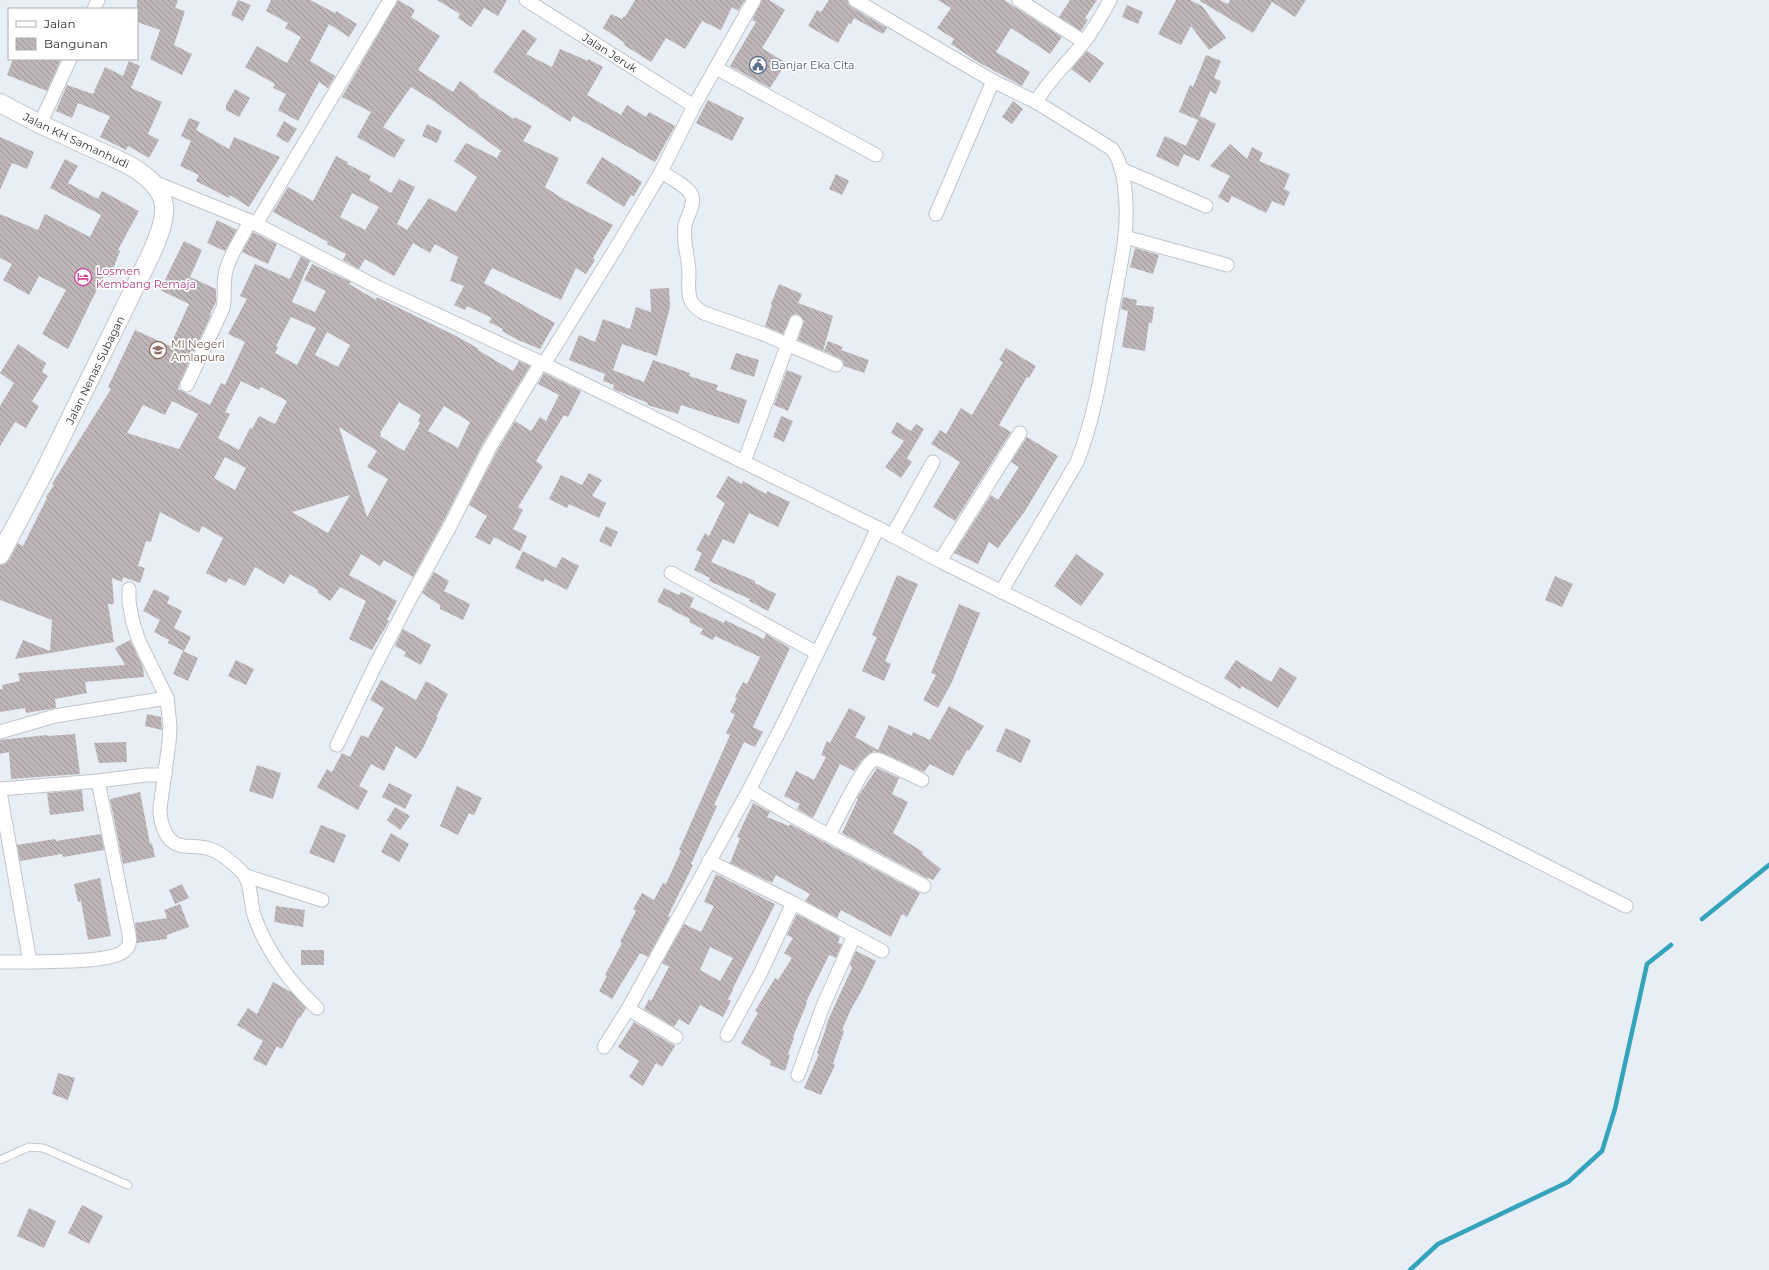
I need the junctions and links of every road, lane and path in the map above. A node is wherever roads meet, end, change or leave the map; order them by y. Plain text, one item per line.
1 (390, 0) edge
2 (526, 0) edge
3 (754, 0) edge
4 (855, 0) edge
5 (1019, 0) edge
6 (1110, 0) edge
7 (1084, 42) junction
8 (70, 60) edge
9 (716, 68) junction
10 (992, 81) junction
11 (1036, 102) junction
12 (0, 103) edge
13 (694, 106) junction
14 (40, 124) junction
15 (876, 155) dead end
16 (1121, 169) junction
17 (661, 172) junction
18 (151, 181) junction
19 (1206, 206) dead end
20 (936, 214) dead end
21 (253, 223) junction
22 (1125, 237) junction
23 (1227, 265) dead end
24 (796, 322) dead end
25 (788, 346) junction
26 (543, 363) junction
27 (836, 365) dead end
28 (187, 385) dead end
29 (1020, 433) dead end
30 (744, 462) junction
31 (933, 462) dead end
32 (878, 528) junction
33 (892, 536) junction
34 (0, 555) edge
35 (940, 561) junction
36 (671, 573) dead end
37 (129, 589) dead end
38 (1001, 592) junction
39 (817, 652) junction
40 (167, 698) junction
41 (0, 732) edge
42 (337, 744) dead end
43 (165, 775) junction
44 (922, 780) dead end
45 (98, 782) junction
46 (0, 789) edge
47 (749, 790) junction
48 (0, 792) edge
49 (829, 835) junction
50 (709, 861) junction
51 (246, 876) junction
52 (924, 886) dead end
53 (322, 900) dead end
54 (793, 903) junction
55 (1626, 906) dead end
56 (854, 936) junction
57 (882, 951) dead end
58 (0, 962) edge
59 (30, 962) junction
60 (317, 1008) dead end
61 (628, 1009) junction
62 (727, 1035) dead end
63 (676, 1037) dead end
64 (604, 1047) dead end
65 (798, 1075) dead end
66 (0, 1160) edge
67 (128, 1185) dead end

1 - 21 street
2 - 13 street, Jalan Jeruk
3 - 9 street
4 - 10 street
5 - 7 street
6 - 7 street
7 - 11 street
8 - 14 street
9 - 13 street
9 - 15 street
10 - 11 street
10 - 20 street
11 - 16 street
12 - 14 main road, Jalan KH Samanhudi
13 - 17 street
14 - 18 main road, Jalan KH Samanhudi
16 - 19 street
16 - 22 street
17 - 25 street
17 - 26 street
18 - 21 street
18 - 34 main road, Jalan Nenas Subagan
21 - 26 street
21 - 28 street
22 - 23 street
22 - 38 street
24 - 25 street
25 - 27 street
25 - 30 street
26 - 30 street
26 - 42 street
29 - 35 street
30 - 32 street
31 - 33 street
32 - 33 street
32 - 39 street
33 - 35 street
35 - 38 street
36 - 39 street
37 - 40 street
38 - 55 street
39 - 47 street
40 - 41 street
40 - 43 street
43 - 45 street
43 - 51 street
44 - 49 street
45 - 46 street
45 - 59 street
47 - 49 street
47 - 50 street
48 - 59 street
49 - 52 street
50 - 54 street
50 - 61 street
51 - 53 street
51 - 60 street
54 - 56 street
54 - 62 street
56 - 57 street
56 - 65 street
58 - 59 street
61 - 63 street
61 - 64 street
66 - 67 lane

